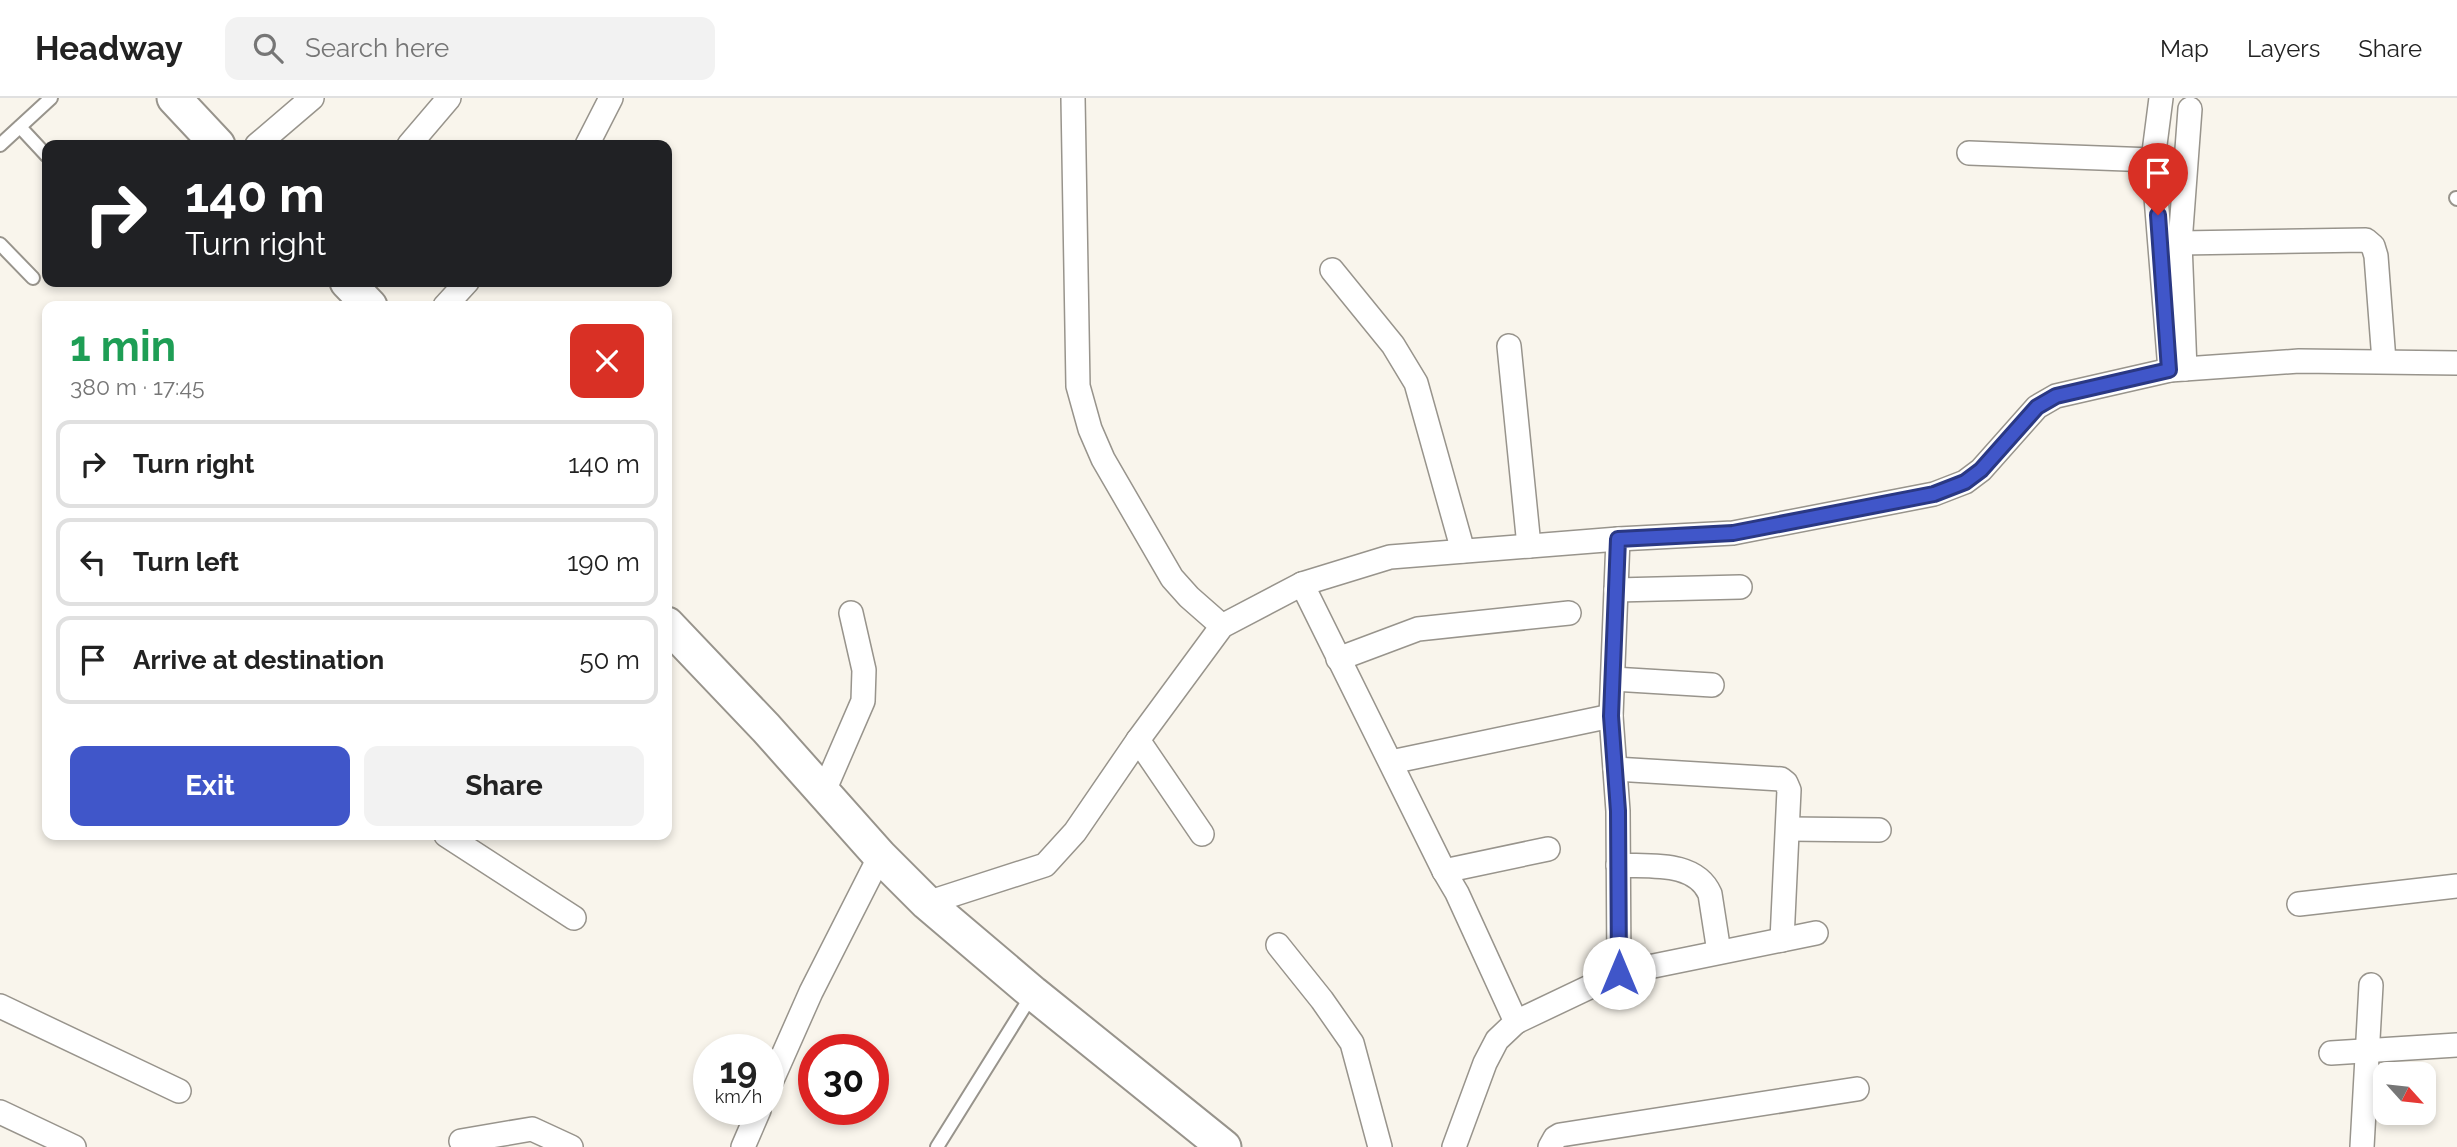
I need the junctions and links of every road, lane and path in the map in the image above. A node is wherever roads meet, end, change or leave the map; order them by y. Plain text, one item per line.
1 (51, 98) edge
2 (174, 98) edge
3 (312, 98) edge
4 (449, 98) edge
5 (611, 98) edge
6 (1073, 98) edge
7 (2161, 98) edge
8 (2190, 109) dead end
9 (20, 127) junction
10 (213, 140) edge
11 (263, 140) edge
12 (413, 140) edge
13 (590, 140) edge
14 (0, 145) edge
15 (42, 151) edge
16 (1969, 153) dead end
17 (2154, 160) junction
18 (2180, 243) junction
19 (0, 244) edge
20 (1332, 270) dead end
21 (33, 278) dead end
22 (352, 287) edge
23 (462, 287) edge
24 (365, 301) edge
25 (450, 301) edge
26 (1509, 346) dead end
27 (2384, 361) junction
28 (2457, 363) edge
29 (2177, 370) junction
30 (1618, 539) junction
31 (1529, 546) junction
32 (1463, 551) junction
33 (1302, 584) junction
34 (1740, 587) dead end
35 (1616, 590) junction
36 (850, 613) dead end
37 (1569, 613) dead end
38 (1222, 626) junction
39 (672, 629) edge
40 (1338, 659) junction
41 (1612, 678) junction
42 (1713, 685) dead end
43 (1611, 716) junction
44 (1138, 740) junction
45 (1391, 762) junction
46 (1615, 769) junction
47 (824, 791) junction
48 (1787, 830) junction
49 (1879, 830) dead end
50 (1202, 834) dead end
51 (454, 840) edge
52 (1548, 849) dead end
53 (880, 856) junction
54 (1618, 865) junction
55 (1444, 871) junction
56 (2457, 886) edge
57 (927, 903) junction
58 (2299, 904) dead end
59 (574, 918) dead end
60 (1816, 933) dead end
61 (1782, 940) junction
62 (1278, 945) dead end
63 (1719, 953) junction
64 (1619, 973) junction
65 (2371, 985) dead end
66 (1033, 993) junction
67 (0, 1006) edge
68 (1516, 1022) junction
69 (2457, 1045) edge
70 (2367, 1051) junction
71 (784, 1053) edge
72 (2331, 1053) dead end
73 (1857, 1089) dead end
74 (179, 1091) dead end
75 (0, 1112) edge
76 (753, 1125) edge
77 (461, 1141) dead end
78 (74, 1147) edge
79 (571, 1147) edge
80 (743, 1147) edge
81 (937, 1147) edge
82 (1224, 1147) edge
83 (1380, 1147) edge
84 (1454, 1147) edge
85 (1550, 1147) edge
86 (2362, 1147) edge

1 - 9 lane
2 - 10 main road
3 - 11 street
4 - 12 street
5 - 13 street
6 - 38 street
7 - 17 street
8 - 18 street
9 - 14 lane
9 - 15 lane
16 - 17 street
17 - 29 street
18 - 27 street
18 - 29 street
19 - 21 lane
20 - 32 street
22 - 24 main road
23 - 25 street
26 - 31 street
27 - 28 street
27 - 29 street
29 - 30 street
30 - 31 street
30 - 35 street
31 - 32 street
32 - 33 street
33 - 38 street
33 - 40 street
34 - 35 street
35 - 41 street
36 - 47 street
37 - 40 street
38 - 44 street
39 - 47 main road
40 - 45 street
41 - 42 street
41 - 43 street
43 - 45 street
43 - 46 street
44 - 50 street
44 - 57 street
45 - 55 street
46 - 48 street
46 - 54 street
47 - 53 main road
48 - 49 street
48 - 61 street
51 - 59 street
52 - 55 street
53 - 57 main road
53 - 71 street
54 - 63 street
54 - 64 street
55 - 68 street
56 - 58 street
57 - 66 main road
60 - 61 street
61 - 63 street
62 - 83 street
63 - 64 street
64 - 68 street
65 - 70 street
66 - 81 lane
66 - 82 main road
67 - 74 street
68 - 84 street
69 - 70 street
70 - 72 street
70 - 86 street
73 - 85 street
75 - 78 street
76 - 80 street
77 - 79 street

